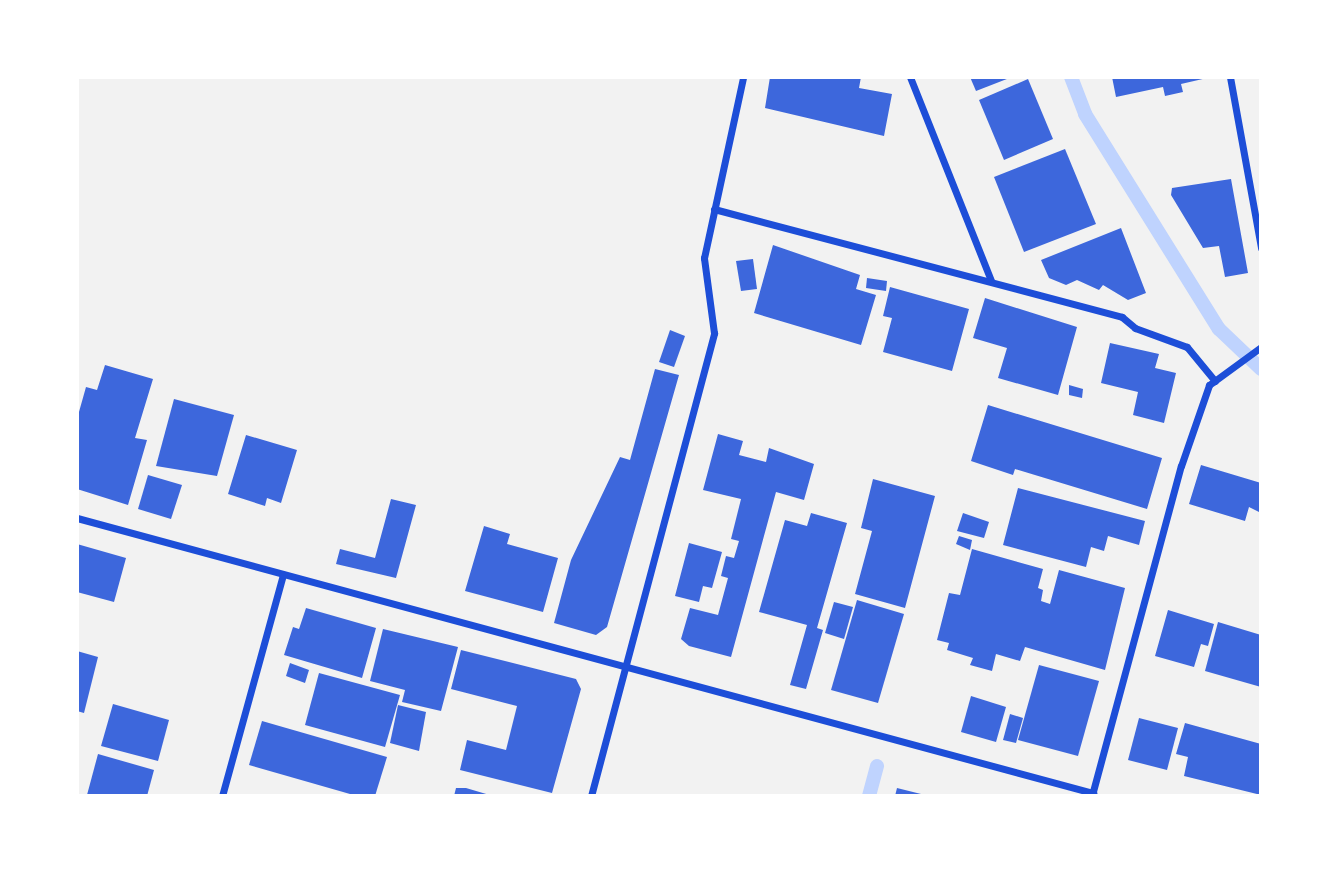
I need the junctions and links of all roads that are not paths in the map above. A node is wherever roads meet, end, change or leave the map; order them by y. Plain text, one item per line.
1 (743, 77) edge
2 (910, 77) edge
3 (1230, 77) edge
4 (714, 209) junction
5 (1261, 248) edge
6 (991, 281) junction
7 (1261, 347) edge
8 (1219, 380) junction
9 (77, 518) edge
10 (283, 574) junction
11 (627, 669) junction
12 (1092, 794) edge
13 (222, 796) edge
14 (591, 796) edge

1 - 4 street
2 - 6 street
3 - 5 street
4 - 6 street
4 - 11 street
6 - 8 street
7 - 8 street
8 - 12 street
9 - 10 street
10 - 11 street
10 - 13 street
11 - 12 street
11 - 14 street

